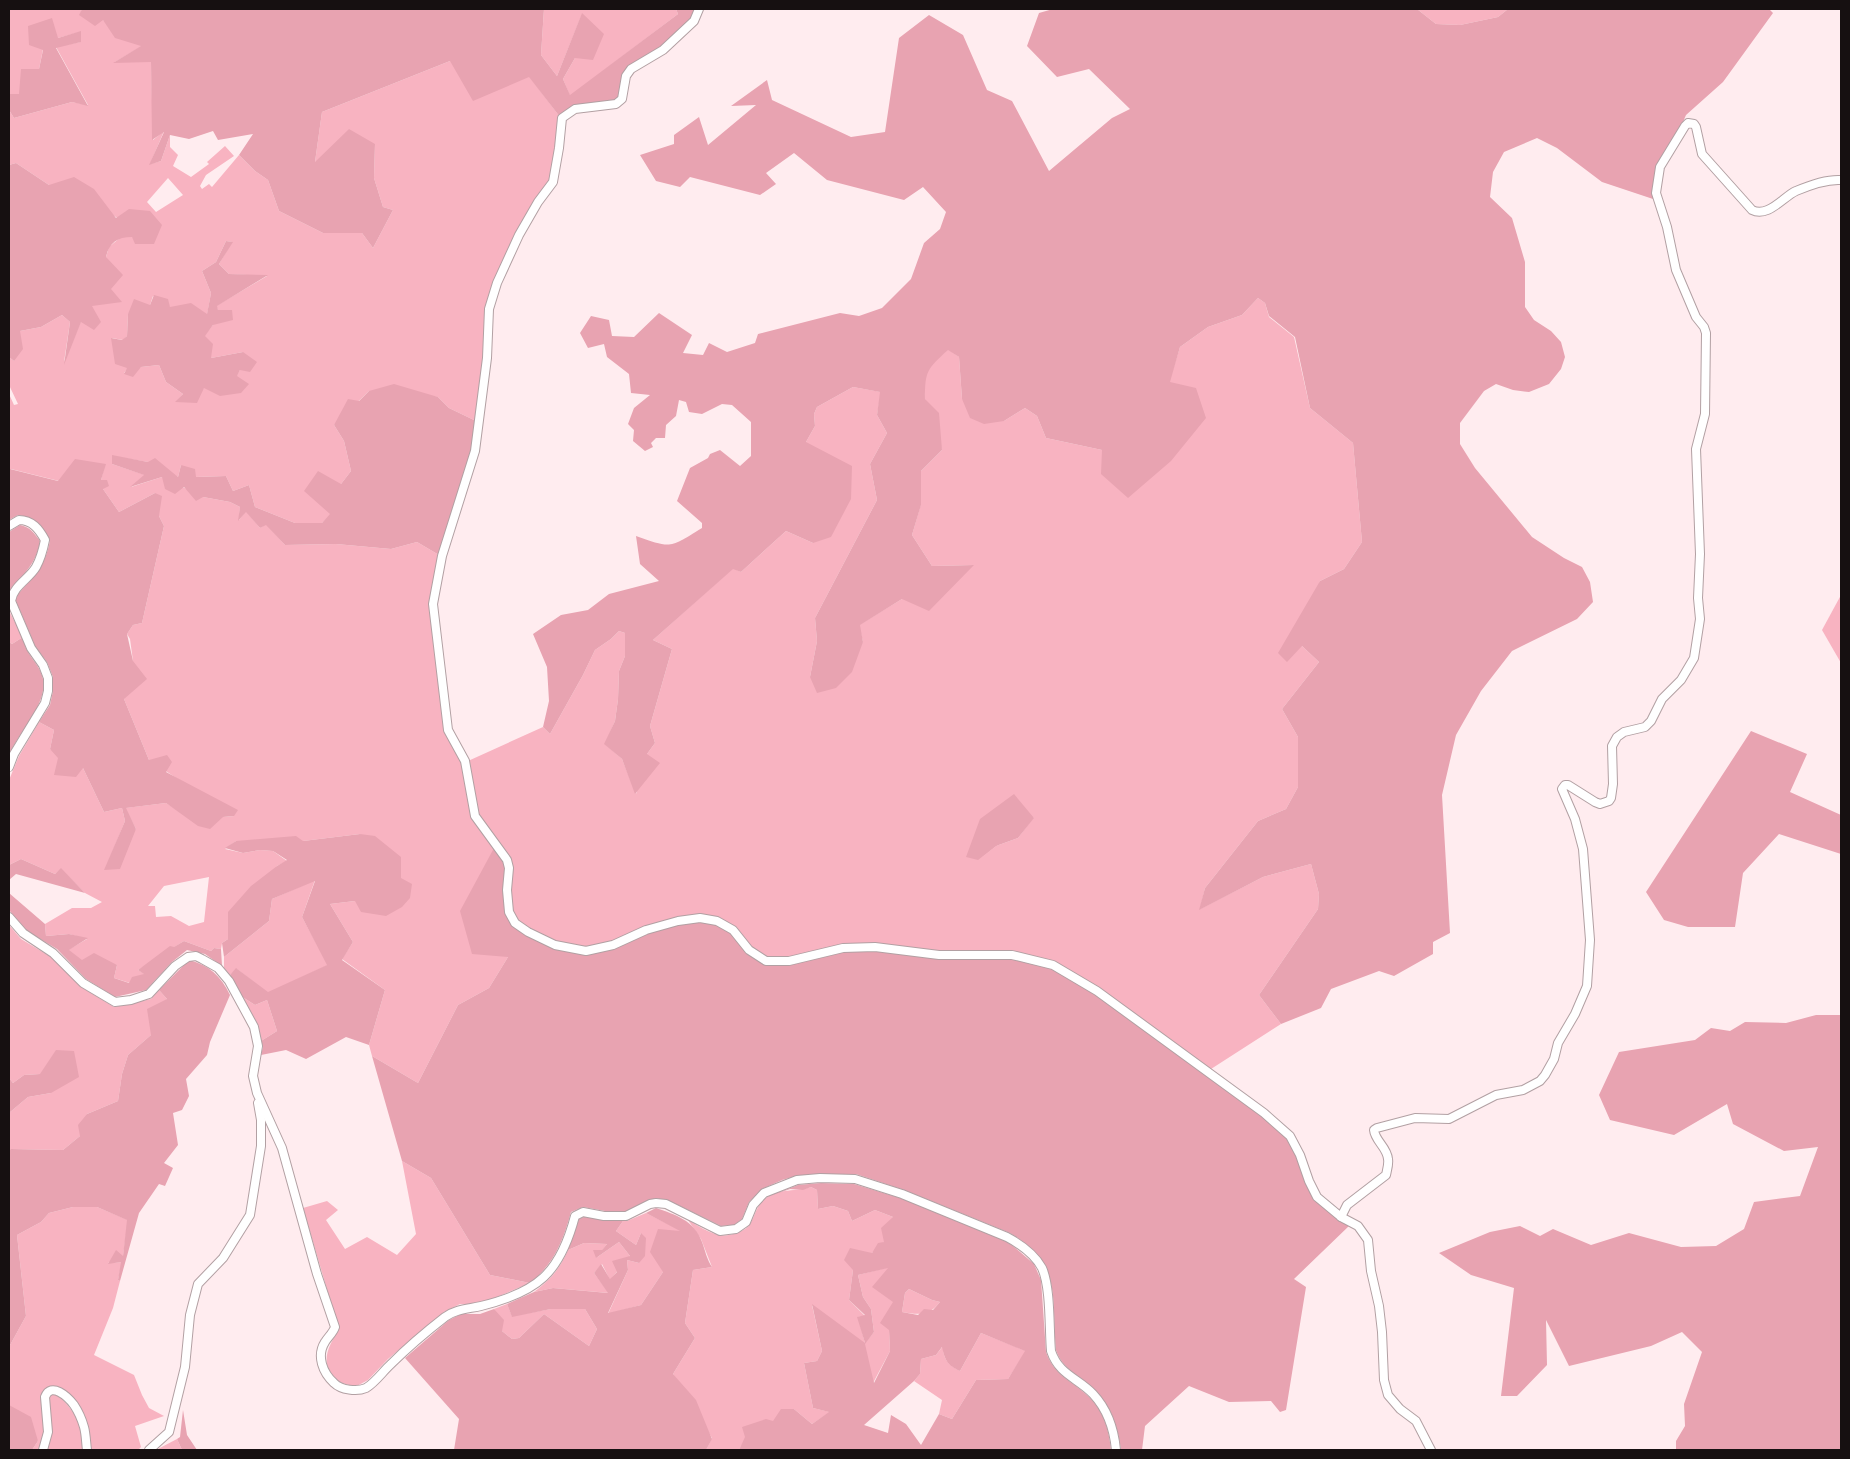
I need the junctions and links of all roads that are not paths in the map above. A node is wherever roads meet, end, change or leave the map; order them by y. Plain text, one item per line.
1 (699, 9) edge
2 (1841, 180) edge
3 (9, 526) edge
4 (9, 767) edge
5 (9, 917) edge
6 (256, 1092) junction
7 (1341, 1217) junction
8 (43, 1450) edge
9 (86, 1450) edge
10 (150, 1450) edge
11 (1116, 1450) edge
12 (1431, 1450) edge

1 - 7 street
2 - 7 street
3 - 4 street
5 - 6 street
6 - 10 street
6 - 11 street
7 - 12 street
8 - 9 street

